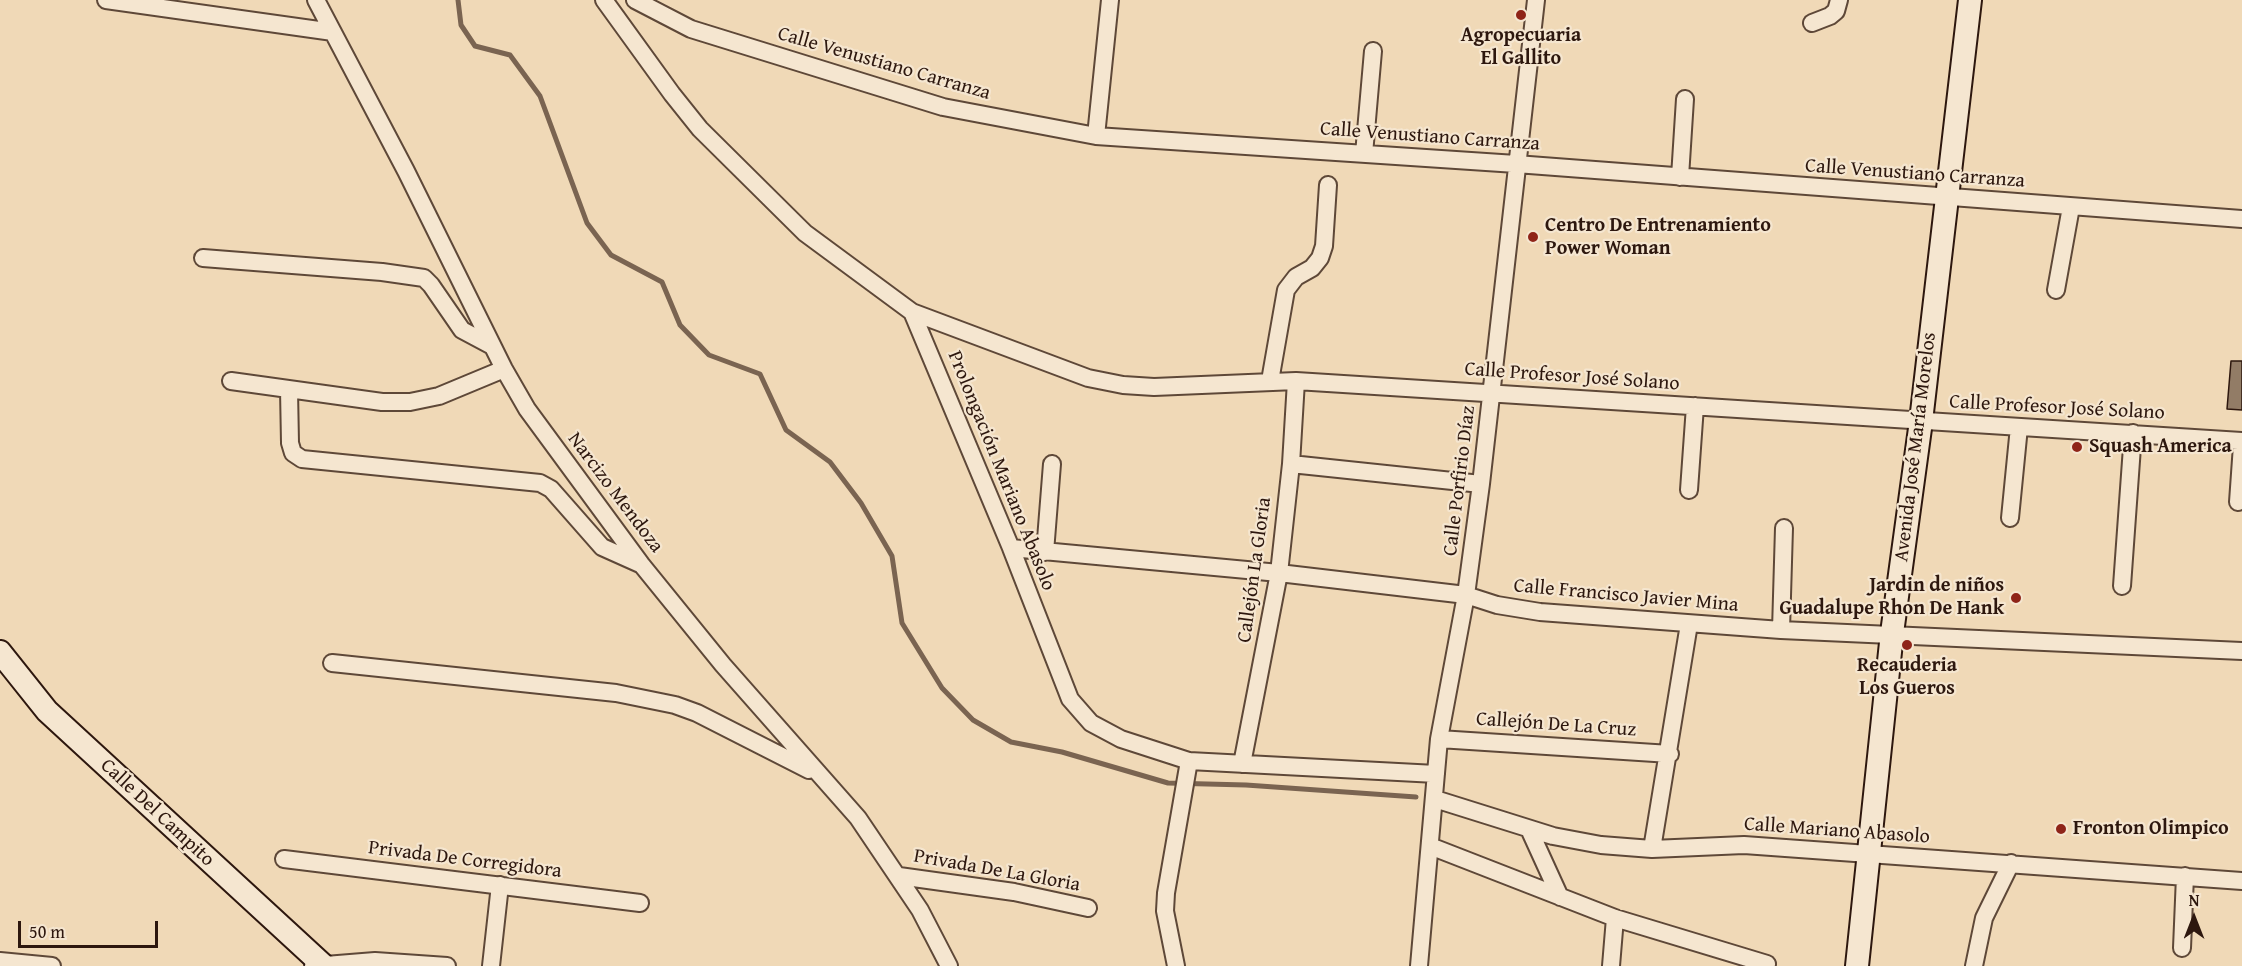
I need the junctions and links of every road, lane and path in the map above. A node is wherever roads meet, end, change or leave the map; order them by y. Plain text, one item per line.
1 (106, 0) edge
2 (316, 0) edge
3 (604, 0) edge
4 (635, 0) edge
5 (1110, 0) edge
6 (1536, 0) edge
7 (1839, 0) edge
8 (1970, 0) edge
9 (1812, 23) dead end
10 (333, 32) junction
11 (1373, 51) dead end
12 (1685, 99) dead end
13 (1096, 136) junction
14 (1364, 154) junction
15 (1516, 164) junction
16 (1680, 177) junction
17 (1328, 185) dead end
18 (1947, 198) junction
19 (2071, 207) junction
20 (2242, 219) edge
21 (203, 258) dead end
22 (2056, 290) dead end
23 (912, 312) junction
24 (492, 346) junction
25 (504, 369) junction
26 (231, 381) dead end
27 (1270, 381) junction
28 (1296, 381) junction
29 (289, 390) junction
30 (1492, 392) junction
31 (1695, 406) junction
32 (1921, 420) junction
33 (2019, 427) junction
34 (2133, 433) junction
35 (2242, 443) edge
36 (1052, 464) dead end
37 (1291, 464) junction
38 (1481, 484) junction
39 (1689, 490) dead end
40 (2238, 502) dead end
41 (2010, 518) dead end
42 (1784, 528) dead end
43 (1011, 548) junction
44 (1045, 552) junction
45 (641, 564) junction
46 (1279, 573) junction
47 (2122, 586) dead end
48 (1466, 594) junction
49 (1689, 624) junction
50 (1781, 630) junction
51 (1892, 633) junction
52 (2242, 651) edge
53 (0, 652) edge
54 (332, 663) dead end
55 (1439, 739) junction
56 (1670, 754) junction
57 (1242, 764) junction
58 (1188, 769) junction
59 (817, 774) junction
60 (1436, 774) junction
61 (1435, 800) junction
62 (1529, 829) junction
63 (1430, 846) junction
64 (1652, 849) junction
65 (1870, 853) junction
66 (284, 859) dead end
67 (2011, 863) junction
68 (899, 876) junction
69 (2185, 876) junction
70 (2242, 881) edge
71 (500, 885) junction
72 (1560, 897) junction
73 (640, 903) dead end
74 (1088, 908) dead end
75 (1615, 918) junction
76 (2182, 948) dead end
77 (0, 961) edge
78 (1767, 964) dead end
79 (52, 966) edge
80 (311, 966) edge
81 (323, 966) edge
82 (447, 966) edge
83 (491, 966) edge
84 (949, 966) edge
85 (1176, 966) edge
86 (1419, 966) edge
87 (1611, 966) edge
88 (1857, 966) edge
89 (1974, 966) edge

1 - 10 street
2 - 10 street, Narcizo Mendoza
3 - 23 street
4 - 13 street, Calle Venustiano Carranza
5 - 13 street
6 - 15 street, Calle Porfirio Díaz
7 - 9 street
8 - 18 main road, Avenida José María Morelos
10 - 24 street, Narcizo Mendoza
11 - 14 street
12 - 16 street
13 - 14 street, Calle Venustiano Carranza
14 - 15 street, Calle Venustiano Carranza
15 - 16 street, Calle Venustiano Carranza
15 - 30 street, Calle Porfirio Díaz
16 - 18 street, Calle Venustiano Carranza
17 - 27 street
18 - 19 street, Calle Venustiano Carranza
18 - 32 main road, Avenida José María Morelos
19 - 20 street, Calle Venustiano Carranza
19 - 22 street
21 - 24 street
23 - 27 street, Calle Profesor José Solano
23 - 43 street, Prolongación Mariano Abasolo
24 - 25 street, Narcizo Mendoza
25 - 29 street
25 - 45 street, Narcizo Mendoza
26 - 29 street
27 - 28 street, Calle Profesor José Solano
28 - 30 street, Calle Profesor José Solano
28 - 37 street, Callejón La Gloria
29 - 45 street
30 - 31 street, Calle Profesor José Solano
30 - 38 street, Calle Porfirio Díaz
31 - 32 street, Calle Profesor José Solano
31 - 39 street
32 - 33 street, Calle Profesor José Solano
32 - 51 main road, Avenida José María Morelos
33 - 34 street, Calle Profesor José Solano
33 - 41 street
34 - 35 street, Calle Profesor José Solano
34 - 47 street
35 - 40 street
36 - 44 street
37 - 38 street
37 - 46 street, Callejón La Gloria
38 - 48 street, Calle Porfirio Díaz
42 - 50 street
43 - 44 street, Calle Francisco Javier Mina
43 - 58 street, Prolongación Mariano Abasolo
44 - 46 street, Calle Francisco Javier Mina
45 - 59 street, Narcizo Mendoza
46 - 48 street, Calle Francisco Javier Mina
46 - 57 street, Callejón La Gloria
48 - 49 street, Calle Francisco Javier Mina
48 - 55 street, Calle Porfirio Díaz
49 - 50 street, Calle Francisco Javier Mina
49 - 56 street
50 - 51 street, Calle Francisco Javier Mina
51 - 52 street, Calle Francisco Javier Mina
51 - 65 main road, Avenida José María Morelos
53 - 81 main road, Calle Del Campito
54 - 59 street
55 - 56 street, Callejón De La Cruz
55 - 60 street, Calle Porfirio Díaz
56 - 64 street
57 - 58 street, Prolongación Mariano Abasolo
57 - 60 street, Prolongación Mariano Abasolo
58 - 85 street
59 - 68 street, Narcizo Mendoza
60 - 61 street, Calle Porfirio Díaz
61 - 62 street, Calle Mariano Abasolo
61 - 63 street, Calle Porfirio Díaz
62 - 64 street, Calle Mariano Abasolo
62 - 72 street
63 - 72 street
63 - 86 street, Calle Porfirio Díaz
64 - 65 street, Calle Mariano Abasolo
65 - 67 street, Calle Mariano Abasolo
65 - 88 main road, Avenida José María Morelos
66 - 71 street, Privada De Corregidora
67 - 69 street, Calle Mariano Abasolo
67 - 89 street
68 - 74 street, Privada De La Gloria
68 - 84 street, Narcizo Mendoza
69 - 70 street, Calle Mariano Abasolo
69 - 76 street
71 - 73 street, Privada De Corregidora
71 - 83 street
72 - 75 street
75 - 78 street
75 - 87 street
77 - 79 street
80 - 81 street
81 - 82 street

